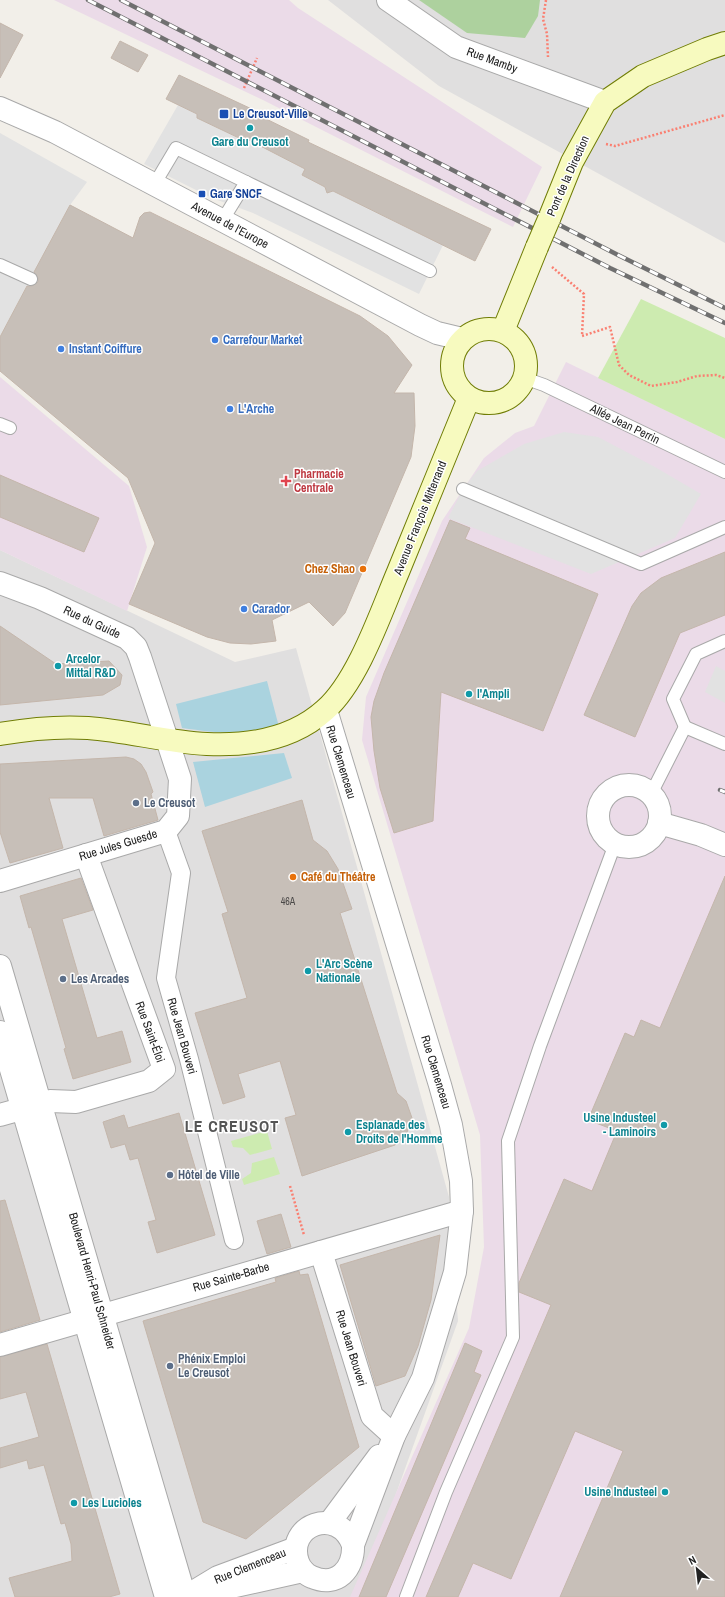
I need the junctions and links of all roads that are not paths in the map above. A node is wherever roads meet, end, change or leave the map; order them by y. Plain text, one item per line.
1 (388, 0) edge
2 (725, 43) edge
3 (605, 102) junction
4 (0, 108) edge
5 (246, 182) junction
6 (154, 184) junction
7 (222, 221) junction
8 (0, 264) edge
9 (430, 271) dead end
10 (31, 279) dead end
11 (506, 322) junction
12 (462, 339) junction
13 (524, 378) junction
14 (469, 398) junction
15 (725, 472) edge
16 (463, 489) dead end
17 (725, 527) edge
18 (0, 583) edge
19 (725, 641) edge
20 (326, 710) junction
21 (685, 727) junction
22 (0, 734) edge
23 (168, 739) junction
24 (725, 744) edge
25 (651, 794) junction
26 (659, 823) junction
27 (166, 831) junction
28 (615, 844) junction
29 (725, 845) edge
30 (86, 854) junction
31 (0, 881) edge
32 (0, 966) edge
33 (0, 1032) edge
34 (189, 1060) junction
35 (164, 1069) junction
36 (32, 1106) junction
37 (0, 1115) edge
38 (462, 1211) junction
39 (234, 1240) dead end
40 (315, 1253) junction
41 (93, 1317) junction
42 (0, 1345) edge
43 (394, 1436) junction
44 (330, 1522) junction
45 (353, 1545) junction
46 (296, 1548) junction
47 (303, 1571) junction
48 (328, 1588) edge
49 (166, 1597) edge
50 (185, 1597) edge
51 (406, 1597) edge

1 - 3 street, Rue Mamby
2 - 3 main road, Pont de la Direction
3 - 11 main road, Pont de la Direction, bridge
4 - 6 street, Avenue de l'Europe
5 - 6 lane
5 - 7 lane
5 - 9 lane
6 - 7 street, Avenue de l'Europe
7 - 12 street, Avenue de l'Europe
8 - 10 lane
11 - 12 main road
11 - 13 main road
12 - 14 main road
13 - 14 main road
13 - 15 lane, Allée Jean Perrin
14 - 20 main road, Avenue François Mitterrand
16 - 17 lane
18 - 23 street, Rue du Guide
19 - 21 lane
20 - 23 main road, Avenue François Mitterrand
20 - 38 street, Rue Clemenceau
21 - 24 lane
21 - 25 lane
22 - 23 main road, Avenue François Mitterrand
23 - 27 street, Rue Jules Guesde
25 - 26 street
25 - 28 street
26 - 28 street
26 - 29 street
27 - 30 street, Rue Jules Guesde
27 - 34 street, Rue Jean Bouveri
28 - 51 lane
30 - 31 street, Rue Jules Guesde
30 - 35 street, Rue Saint-Éloi
32 - 36 street, Boulevard Henri-Paul Schneider
33 - 36 street, Boulevard Henri-Paul Schneider
34 - 35 street
34 - 39 street, Rue Jean Bouveri
35 - 36 street, Rue Saint-Éloi
36 - 37 street, Rue Saint-Éloi
36 - 41 street, Boulevard Henri-Paul Schneider
38 - 40 street, Rue Sainte-Barbe
38 - 43 street, Rue Clemenceau
40 - 41 street, Rue Sainte-Barbe
40 - 43 street, Rue Jean Bouveri
41 - 42 street, Rue Sainte-Barbe
41 - 49 street, Boulevard Henri-Paul Schneider
41 - 50 street, Boulevard Henri-Paul Schneider
43 - 44 street, Rue Clemenceau
43 - 45 street, Rue Clemenceau
44 - 45 street
44 - 46 street, Rue Clemenceau
45 - 48 street, Rue Clemenceau
46 - 47 street, Rue Clemenceau
46 - 50 street, Rue Clemenceau
47 - 48 street, Rue Clemenceau
47 - 50 street, Rue Clemenceau

